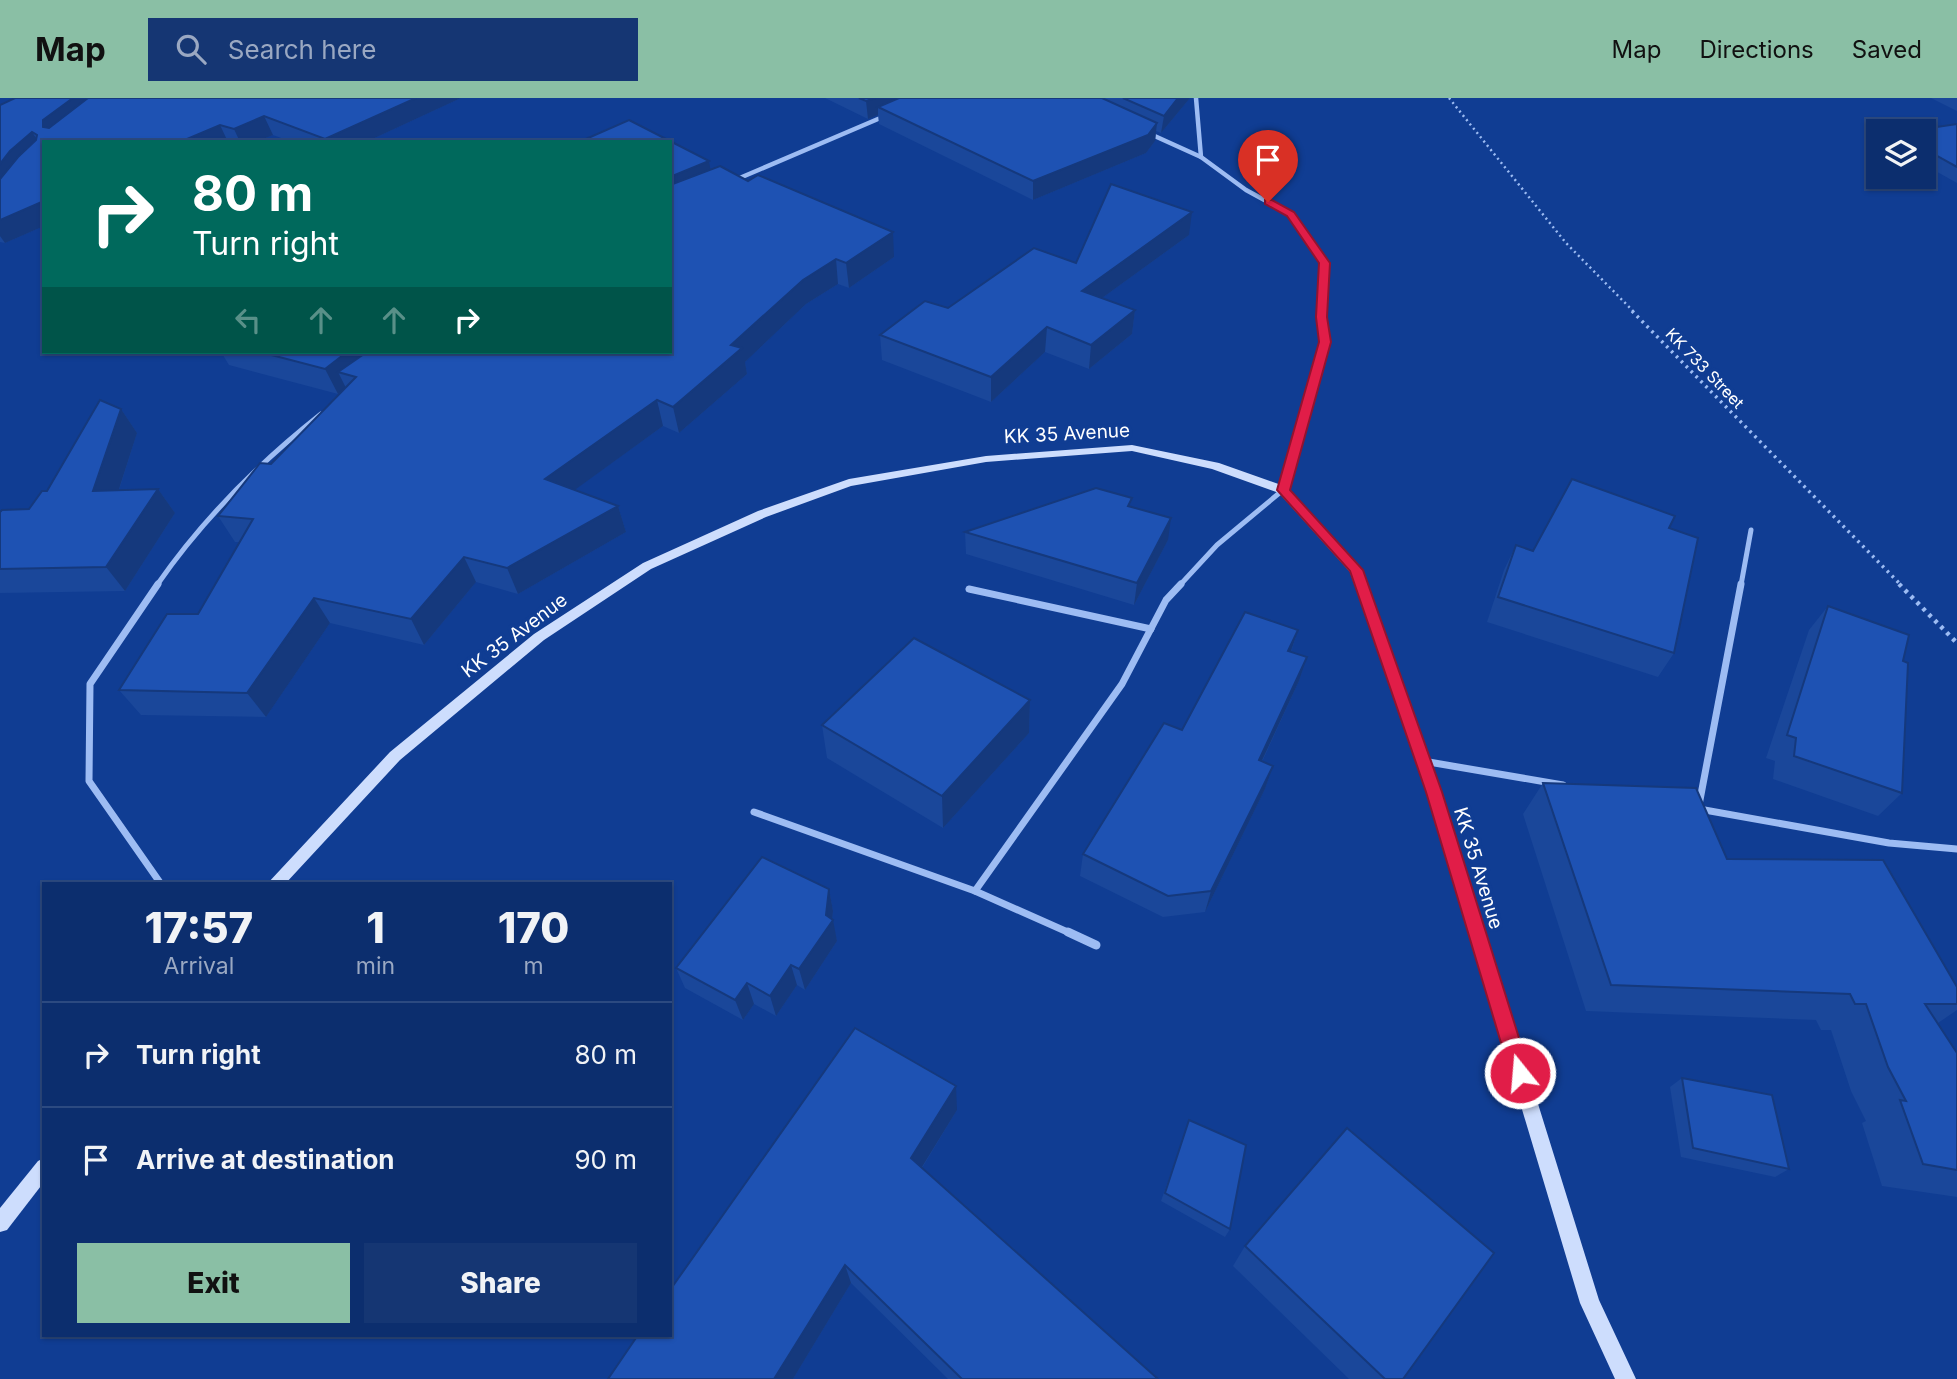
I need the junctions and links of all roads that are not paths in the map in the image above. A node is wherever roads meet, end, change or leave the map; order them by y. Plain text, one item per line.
1 (1196, 98) edge
2 (891, 113) edge
3 (1138, 128) edge
4 (1201, 158) junction
5 (731, 181) edge
6 (323, 412) edge
7 (1283, 490) junction
8 (1751, 530) dead end
9 (969, 589) dead end
10 (1151, 629) junction
11 (1423, 761) junction
12 (1574, 787) edge
13 (1684, 806) edge
14 (1698, 809) junction
15 (754, 812) dead end
16 (1957, 849) edge
17 (160, 882) edge
18 (277, 882) edge
19 (975, 891) junction
20 (1096, 945) dead end
21 (42, 1170) edge
22 (0, 1223) edge
23 (1626, 1379) edge

1 - 4 street
2 - 5 street
3 - 4 street
4 - 7 street
6 - 17 street
7 - 10 street
7 - 11 main road, KK 35 Avenue
7 - 18 main road, KK 35 Avenue
8 - 14 street
9 - 10 street
10 - 19 street
11 - 12 street
11 - 23 main road, KK 35 Avenue
13 - 14 street
14 - 16 street
15 - 19 street
19 - 20 street
21 - 22 main road

